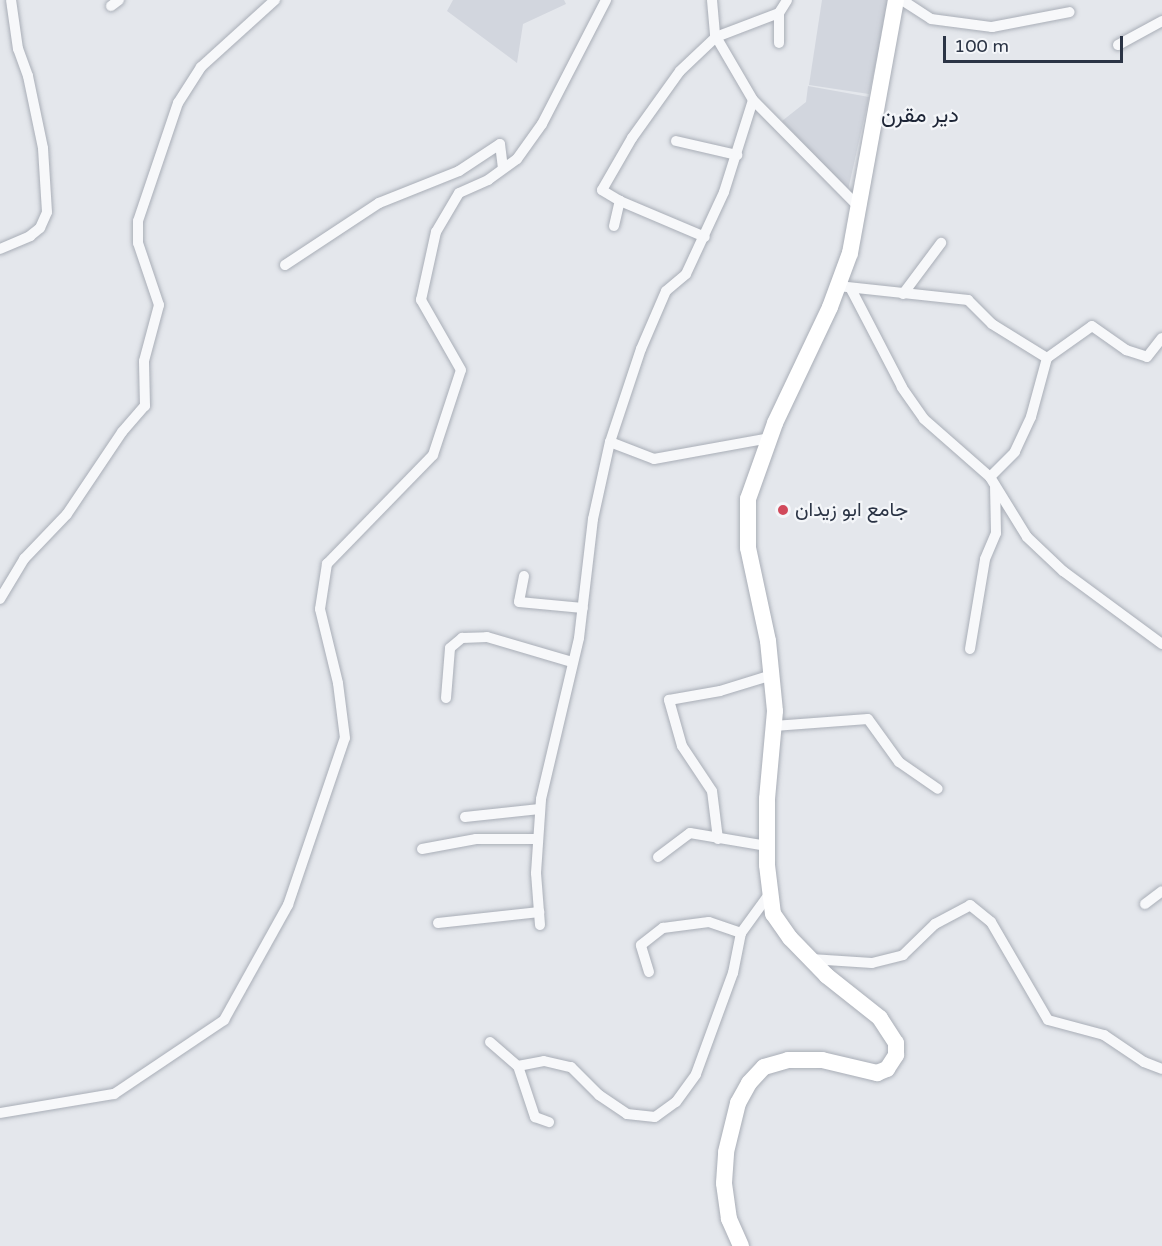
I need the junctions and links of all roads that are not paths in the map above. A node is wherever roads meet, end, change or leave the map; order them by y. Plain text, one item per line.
1 (11, 0) edge
2 (275, 0) edge
3 (606, 0) edge
4 (712, 0) edge
5 (787, 0) edge
6 (901, 2) edge
7 (1070, 12) dead end
8 (779, 13) junction
9 (1162, 21) edge
10 (716, 38) junction
11 (779, 43) dead end
12 (1118, 45) dead end
13 (753, 100) junction
14 (676, 141) dead end
15 (737, 155) junction
16 (503, 168) junction
17 (620, 201) junction
18 (858, 206) junction
19 (614, 226) dead end
20 (705, 237) junction
21 (941, 243) dead end
22 (0, 249) edge
23 (285, 265) dead end
24 (844, 288) junction
25 (903, 294) junction
26 (1162, 338) edge
27 (1047, 358) junction
28 (769, 438) junction
29 (610, 442) junction
30 (993, 481) junction
31 (524, 576) dead end
32 (0, 599) edge
33 (583, 608) junction
34 (1162, 644) edge
35 (970, 649) dead end
36 (572, 662) junction
37 (772, 675) junction
38 (446, 698) dead end
39 (774, 726) junction
40 (938, 789) dead end
41 (540, 809) junction
42 (465, 817) dead end
43 (718, 838) junction
44 (537, 839) junction
45 (767, 846) junction
46 (422, 849) dead end
47 (658, 858) dead end
48 (1162, 891) edge
49 (770, 893) junction
50 (1145, 904) dead end
51 (538, 912) junction
52 (438, 923) dead end
53 (540, 925) dead end
54 (741, 933) junction
55 (810, 959) junction
56 (649, 972) dead end
57 (490, 1042) dead end
58 (518, 1066) junction
59 (1162, 1069) edge
60 (0, 1113) edge
61 (549, 1122) dead end
62 (741, 1246) edge

1 - 22 street
2 - 32 street
3 - 16 street
4 - 10 street
5 - 8 street
6 - 7 street
6 - 18 street
8 - 10 street
8 - 11 street
9 - 12 street
10 - 13 street
10 - 17 street
13 - 15 street
13 - 18 street
14 - 15 street
15 - 20 street
16 - 23 street
16 - 60 street
17 - 19 street
17 - 20 street
18 - 24 street
20 - 29 street
21 - 25 street
24 - 25 street
24 - 28 street
24 - 30 street
25 - 27 street
26 - 27 street
27 - 30 street
28 - 29 street
28 - 37 street
29 - 33 street
30 - 34 street
30 - 35 street
31 - 33 street
33 - 36 street
36 - 38 street
36 - 41 street
37 - 39 street
37 - 43 street
39 - 40 street
39 - 45 street
41 - 42 street
41 - 44 street
43 - 45 street
43 - 47 street
44 - 46 street
44 - 51 street
45 - 49 street
48 - 50 street
49 - 54 street
49 - 55 street
51 - 52 street
51 - 53 street
54 - 56 street
54 - 58 street
55 - 59 street
55 - 62 street
57 - 58 street
58 - 61 street

